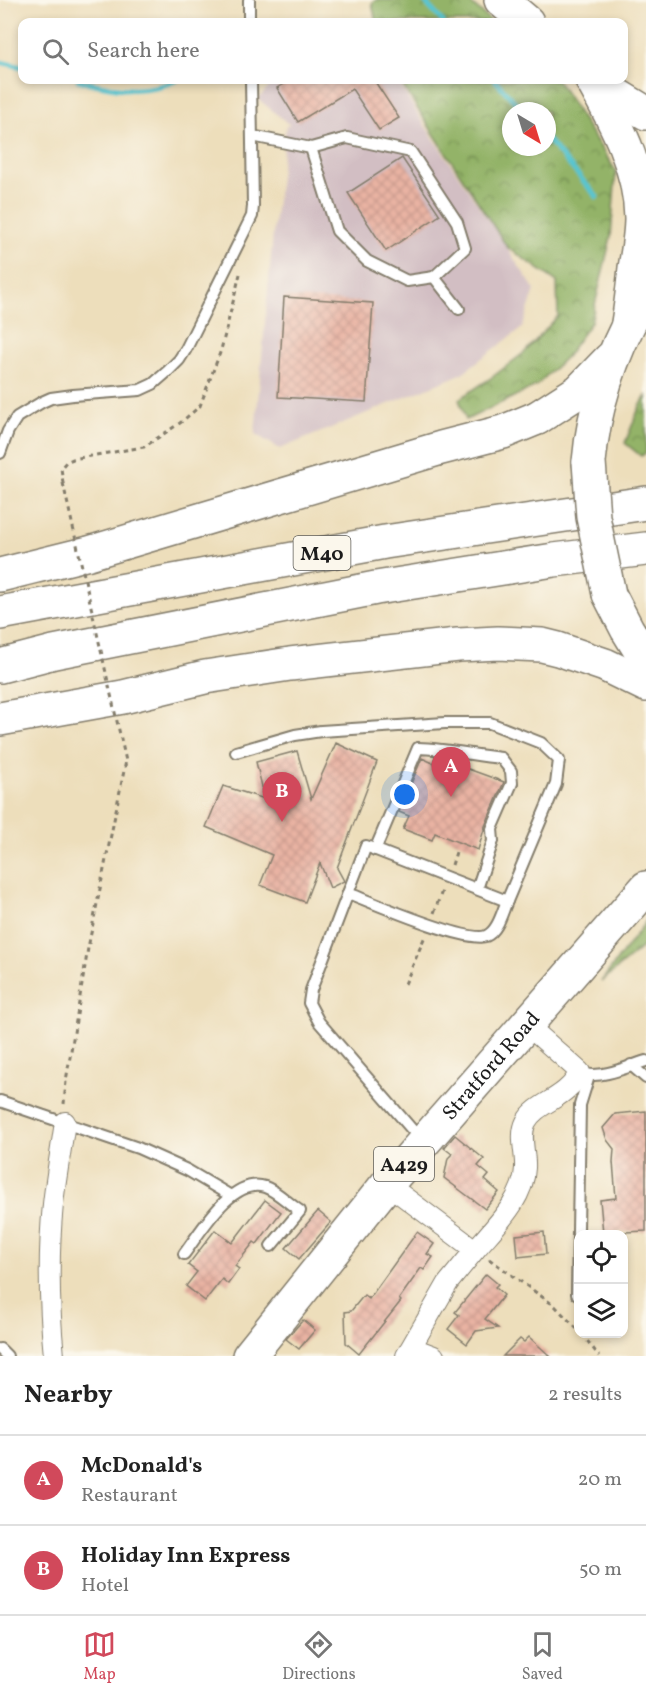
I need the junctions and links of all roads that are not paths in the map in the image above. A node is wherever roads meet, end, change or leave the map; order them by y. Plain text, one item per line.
1 (249, 0) edge
2 (501, 0) edge
3 (249, 18) edge
4 (522, 18) edge
5 (250, 84) edge
6 (594, 84) edge
7 (599, 84) edge
8 (646, 113) edge
9 (252, 136) junction
10 (311, 148) junction
11 (434, 277) junction
12 (646, 293) edge
13 (459, 309) dead end
14 (628, 323) junction
15 (615, 354) junction
16 (0, 453) edge
17 (646, 503) edge
18 (646, 549) edge
19 (0, 575) edge
20 (0, 613) edge
21 (646, 660) edge
22 (0, 666) edge
23 (646, 685) edge
24 (0, 719) edge
25 (236, 752) dead end
26 (375, 850) junction
27 (645, 888) edge
28 (477, 889) junction
29 (348, 893) junction
30 (507, 901) junction
31 (526, 1024) junction
32 (646, 1061) edge
33 (632, 1065) junction
34 (584, 1074) junction
35 (646, 1078) edge
36 (0, 1101) edge
37 (65, 1122) junction
38 (424, 1142) junction
39 (387, 1184) junction
40 (231, 1196) junction
41 (271, 1246) dead end
42 (475, 1250) junction
43 (184, 1254) dead end
44 (577, 1284) edge
45 (0, 1349) edge
46 (409, 1352) edge
47 (7, 1356) edge
48 (54, 1356) edge
49 (249, 1356) edge
50 (434, 1356) edge

1 - 3 lane
2 - 4 highway
5 - 9 lane
6 - 14 highway
7 - 8 highway
9 - 10 lane
9 - 16 lane
10 - 11 lane
10 - 11 lane
11 - 13 lane
12 - 14 highway
14 - 15 highway
15 - 19 highway
15 - 21 highway, bridge
17 - 20 highway, M40
18 - 22 highway, M40
23 - 24 highway
25 - 30 lane
26 - 28 lane
26 - 28 lane
26 - 29 lane
27 - 31 highway, Stratford Road / A429
28 - 30 lane
29 - 30 lane
29 - 38 lane
31 - 34 street
31 - 38 highway, Stratford Road / A429
32 - 33 lane
33 - 34 lane
33 - 35 lane
34 - 42 street
34 - 44 lane
36 - 37 lane
37 - 40 lane
37 - 48 street
38 - 39 highway, Stratford Road / A429
39 - 42 street
39 - 49 highway, Stratford Road / A429
40 - 41 lane
40 - 43 lane
42 - 46 street
45 - 47 lane
46 - 50 street

